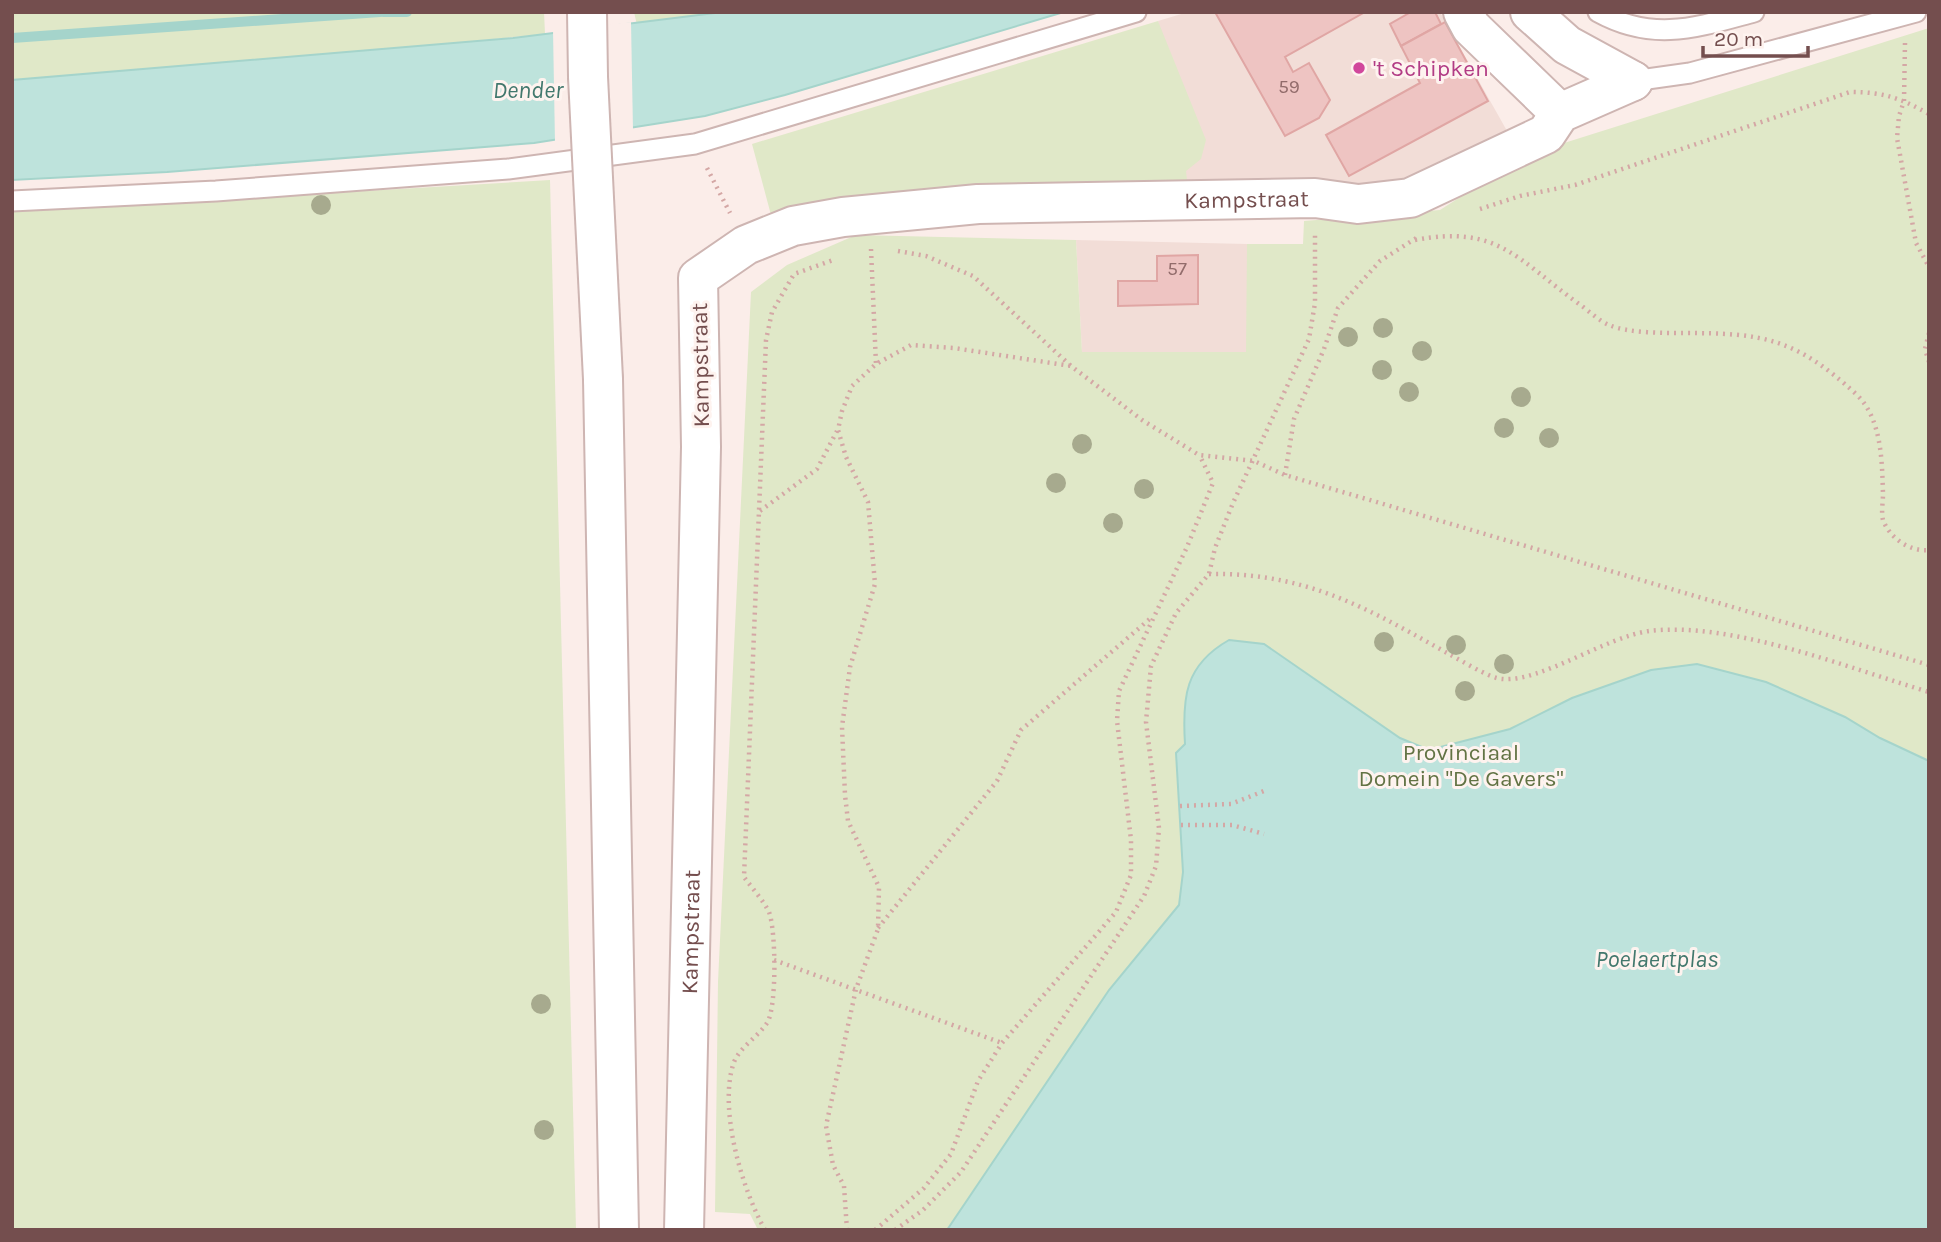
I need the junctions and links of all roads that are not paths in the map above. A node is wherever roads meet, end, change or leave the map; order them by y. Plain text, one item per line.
1 (587, 12) edge
2 (1136, 12) edge
3 (1463, 12) edge
4 (1530, 12) edge
5 (1598, 12) edge
6 (1754, 12) edge
7 (1910, 14) edge
8 (1633, 81) junction
9 (1560, 113) junction
10 (12, 201) edge
11 (619, 1230) edge
12 (684, 1230) edge

1 - 11 street, bridge
2 - 10 lane
3 - 9 street
4 - 8 street
5 - 6 lane
7 - 8 lane
8 - 9 street, Kampstraat
9 - 12 street, Kampstraat

